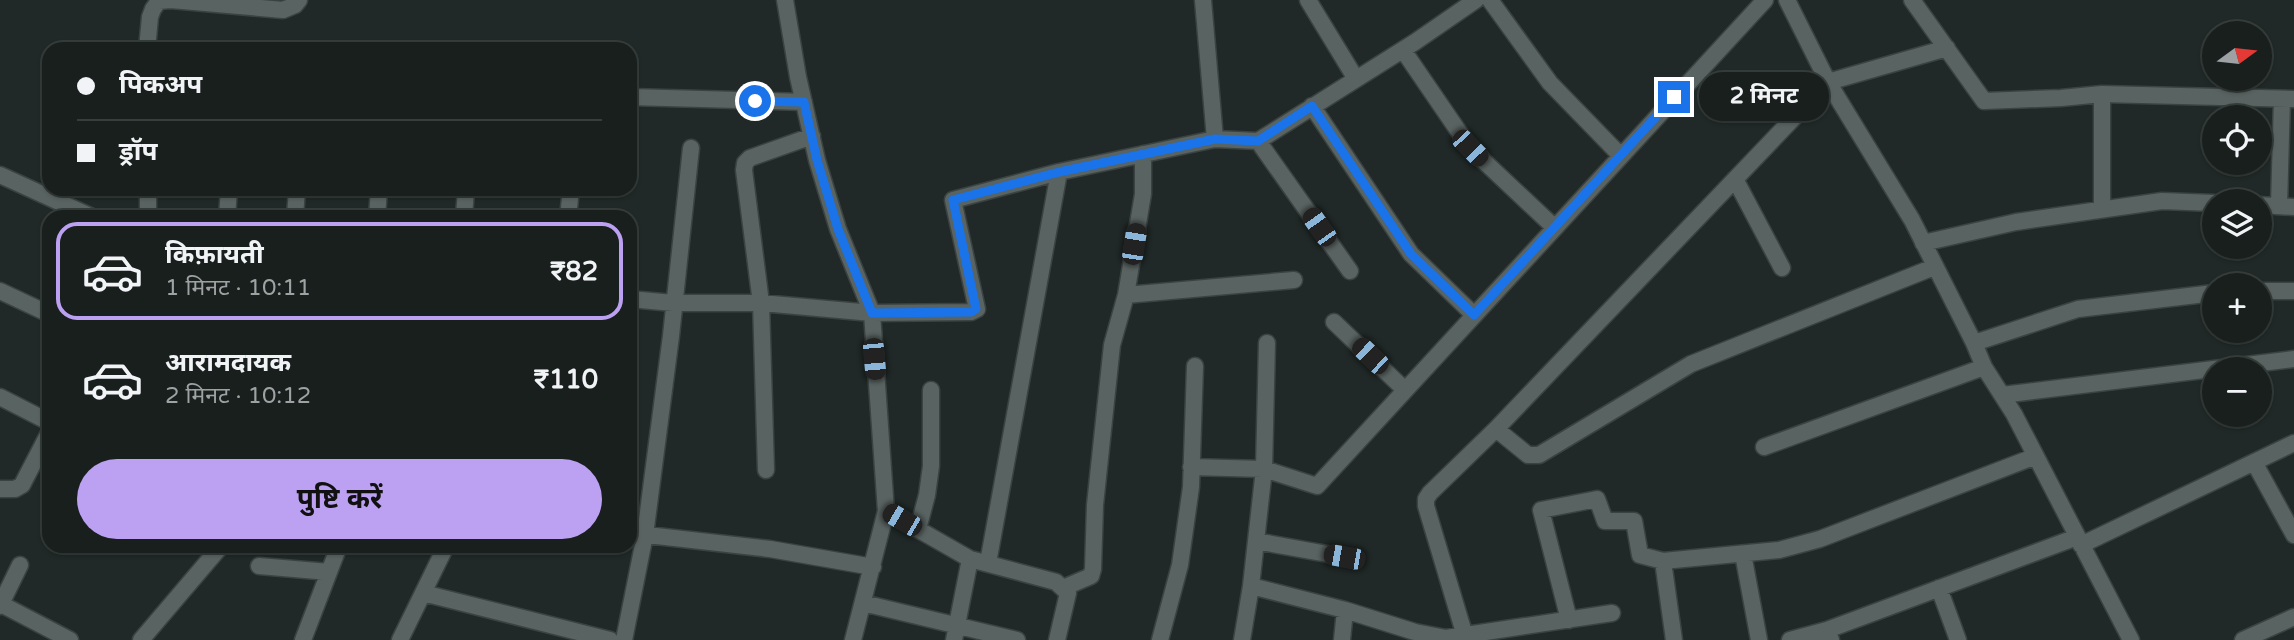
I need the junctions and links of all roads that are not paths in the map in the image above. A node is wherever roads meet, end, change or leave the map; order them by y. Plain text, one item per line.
1 (139, 0) edge
2 (170, 0) edge
3 (299, 0) edge
4 (785, 0) edge
5 (1203, 0) edge
6 (1308, 0) edge
7 (1476, 0) edge
8 (1490, 0) edge
9 (1765, 0) edge
10 (1787, 0) edge
11 (1912, 0) edge
12 (150, 17) junction
13 (148, 42) edge
14 (1947, 48) junction
15 (1403, 50) junction
16 (1356, 79) junction
17 (1828, 82) junction
18 (2102, 94) junction
19 (637, 97) edge
20 (2288, 99) edge
21 (804, 102) junction
22 (1312, 106) junction
23 (812, 136) junction
24 (1215, 139) junction
25 (1258, 141) junction
26 (691, 148) dead end
27 (1143, 154) junction
28 (1620, 155) junction
29 (1059, 172) junction
30 (0, 175) edge
31 (1735, 179) junction
32 (42, 194) edge
33 (46, 196) edge
34 (2202, 203) edge
35 (2287, 206) edge
36 (2102, 209) junction
37 (77, 210) edge
38 (1554, 227) junction
39 (1923, 243) junction
40 (1934, 267) junction
41 (1782, 268) dead end
42 (1350, 271) dead end
43 (1294, 280) dead end
44 (0, 290) edge
45 (2272, 291) edge
46 (2294, 291) edge
47 (2202, 294) edge
48 (1126, 295) junction
49 (637, 300) edge
50 (673, 303) junction
51 (761, 303) junction
52 (42, 311) edge
53 (872, 313) junction
54 (1474, 315) junction
55 (1334, 322) dead end
56 (1267, 343) dead end
57 (1974, 343) junction
58 (2294, 359) edge
59 (1195, 366) dead end
60 (1984, 367) junction
61 (931, 390) dead end
62 (1405, 390) junction
63 (2002, 396) junction
64 (0, 397) edge
65 (42, 418) edge
66 (1496, 429) junction
67 (2294, 443) edge
68 (1764, 447) dead end
69 (42, 448) edge
70 (2036, 456) junction
71 (2254, 462) junction
72 (1191, 467) junction
73 (1264, 469) junction
74 (766, 470) dead end
75 (0, 489) edge
76 (886, 511) junction
77 (918, 529) junction
78 (638, 534) edge
79 (2294, 535) edge
80 (1256, 541) junction
81 (2079, 541) junction
82 (215, 553) edge
83 (336, 553) edge
84 (443, 553) edge
85 (635, 553) edge
86 (1743, 554) junction
87 (1344, 557) dead end
88 (970, 559) junction
89 (1663, 561) junction
90 (988, 563) junction
91 (20, 565) dead end
92 (259, 566) dead end
93 (873, 567) junction
94 (329, 572) junction
95 (1251, 586) junction
96 (1063, 588) junction
97 (1940, 588) junction
98 (423, 593) junction
99 (863, 603) junction
100 (0, 605) edge
101 (1345, 610) junction
102 (1612, 613) dead end
103 (2294, 617) edge
104 (1569, 620) junction
105 (956, 632) edge
106 (1829, 635) edge
107 (1465, 636) junction
108 (70, 640) edge
109 (141, 640) edge
110 (303, 640) edge
111 (400, 640) edge
112 (610, 640) edge
113 (624, 640) edge
114 (853, 640) edge
115 (1017, 640) edge
116 (1056, 640) edge
117 (1160, 640) edge
118 (1242, 640) edge
119 (1342, 640) edge
120 (1674, 640) edge
121 (1759, 640) edge
122 (1790, 640) edge
123 (1958, 640) edge
124 (2131, 640) edge
125 (2243, 640) edge

1 - 12 street
2 - 3 street
2 - 12 street
4 - 21 street
5 - 24 street
6 - 16 street
7 - 15 street
8 - 28 street
9 - 28 street
10 - 17 street
11 - 14 street
12 - 13 street
14 - 17 street
14 - 18 street
15 - 16 street
15 - 38 street
16 - 22 street
17 - 31 street
17 - 39 street
18 - 20 street
18 - 36 street
19 - 21 street
20 - 35 street
21 - 23 street
22 - 25 street
22 - 54 street
23 - 51 street
23 - 53 street
24 - 25 street
24 - 27 street
25 - 42 street
26 - 50 street
27 - 29 street
27 - 48 street
28 - 38 street
29 - 53 street
29 - 90 street
30 - 32 street
31 - 41 street
31 - 66 street
33 - 37 street
34 - 36 street
36 - 39 street
38 - 54 street
39 - 40 street
40 - 57 street
40 - 66 street
43 - 48 street
44 - 52 street
45 - 46 street
47 - 57 street
48 - 96 street
49 - 50 street
50 - 51 street
50 - 78 street
51 - 53 street
51 - 74 street
53 - 76 street
54 - 62 street
55 - 62 street
56 - 73 street
57 - 60 street
58 - 63 street
59 - 72 street
60 - 63 street
60 - 68 street
61 - 77 street
62 - 73 street
63 - 70 street
64 - 65 street
66 - 107 street
67 - 71 street
69 - 75 street
70 - 81 street
70 - 86 street
71 - 79 street
71 - 81 street
72 - 73 street
72 - 117 street
73 - 80 street
76 - 77 street
76 - 93 street
77 - 88 street
78 - 93 street
80 - 87 street
80 - 95 street
81 - 97 street
81 - 124 street
82 - 109 street
83 - 94 street
84 - 98 street
85 - 113 street
86 - 89 street
86 - 121 street
88 - 90 street
88 - 105 street
89 - 104 street
89 - 120 street
90 - 96 street
91 - 100 street
92 - 94 street
93 - 99 street
94 - 110 street
95 - 101 street
95 - 118 street
96 - 116 street
97 - 106 street
97 - 123 street
98 - 111 street
98 - 112 street
99 - 105 street
99 - 114 street
100 - 108 street
101 - 107 street
101 - 119 street
102 - 104 street
103 - 125 street
104 - 107 street
105 - 115 street
106 - 122 street

